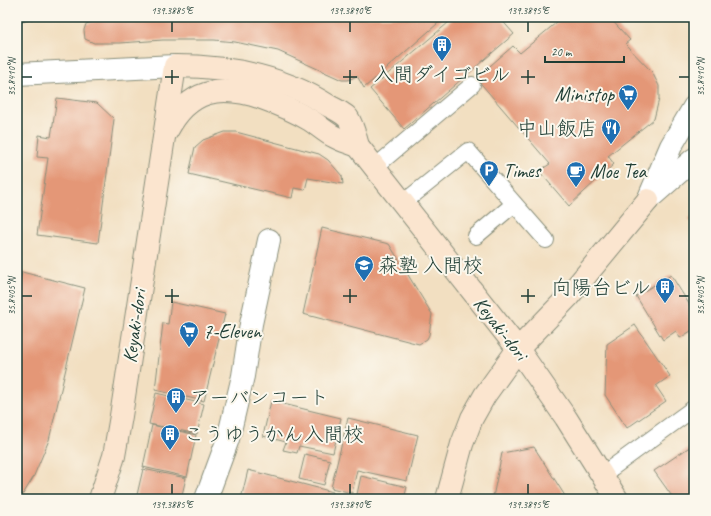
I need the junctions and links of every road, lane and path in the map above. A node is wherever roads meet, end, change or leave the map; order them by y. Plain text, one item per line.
1 (175, 66) junction
2 (17, 74) edge
3 (472, 85) dead end
4 (694, 107) edge
5 (358, 146) junction
6 (161, 152) junction
7 (694, 159) edge
8 (375, 168) junction
9 (648, 200) junction
10 (403, 203) junction
11 (514, 204) junction
12 (476, 236) dead end
13 (269, 240) dead end
14 (546, 240) dead end
15 (518, 349) junction
16 (694, 408) edge
17 (602, 475) junction
18 (100, 499) edge
19 (206, 499) edge
20 (447, 499) edge
21 (617, 499) edge

1 - 2 street
1 - 5 street, Keyaki-dori
1 - 6 street, Keyaki-dori
3 - 8 lane
4 - 9 street
5 - 6 street, Keyaki-dori
5 - 8 street, Keyaki-dori
6 - 18 street, Keyaki-dori
7 - 9 street
8 - 10 street, Keyaki-dori
9 - 15 street
10 - 11 lane
10 - 15 street, Keyaki-dori
11 - 12 lane
11 - 14 lane
13 - 19 street
15 - 17 street, Keyaki-dori
15 - 20 street
16 - 17 lane
17 - 21 street, Keyaki-dori

